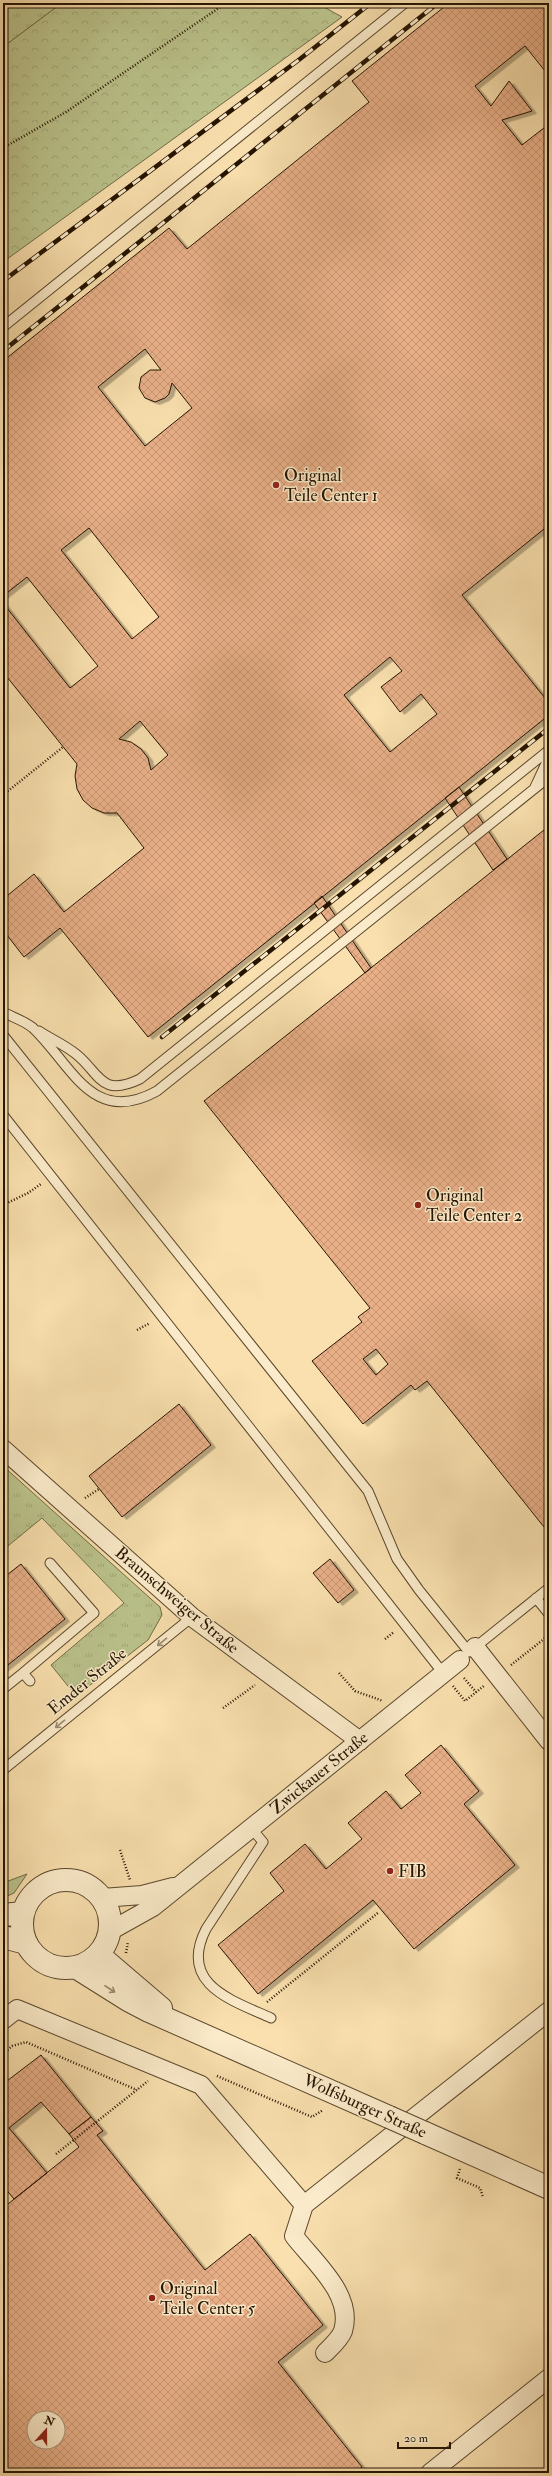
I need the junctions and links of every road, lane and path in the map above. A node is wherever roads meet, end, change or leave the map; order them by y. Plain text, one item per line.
1 (9, 3) edge
2 (226, 3) edge
3 (405, 3) edge
4 (3, 8) edge
5 (3, 51) edge
6 (3, 62) edge
7 (3, 148) edge
8 (3, 327) edge
9 (63, 747) dead end
10 (549, 750) edge
11 (549, 757) edge
12 (549, 777) edge
13 (534, 790) junction
14 (3, 795) edge
15 (3, 1012) edge
16 (32, 1027) junction
17 (3, 1035) edge
18 (3, 1115) edge
19 (51, 1176) junction
20 (3, 1205) edge
21 (3, 1449) edge
22 (50, 1563) dead end
23 (549, 1588) edge
24 (536, 1598) junction
25 (549, 1614) edge
26 (192, 1618) junction
27 (549, 1635) edge
28 (468, 1653) junction
29 (23, 1673) junction
30 (339, 1673) dead end
31 (443, 1673) junction
32 (268, 1674) junction
33 (497, 1675) junction
34 (30, 1681) dead end
35 (483, 1687) dead end
36 (3, 1689) edge
37 (223, 1708) dead end
38 (396, 1711) junction
39 (549, 1740) edge
40 (360, 1741) junction
41 (3, 1770) edge
42 (251, 1828) junction
43 (120, 1850) dead end
44 (178, 1885) junction
45 (134, 1896) junction
46 (102, 1898) junction
47 (379, 1912) dead end
48 (13, 1914) edge
49 (139, 1916) junction
50 (110, 1931) junction
51 (3, 1937) edge
52 (26, 1943) junction
53 (99, 1955) junction
54 (77, 1968) junction
55 (121, 1974) junction
56 (256, 2011) junction
57 (549, 2011) edge
58 (4, 2017) edge
59 (271, 2018) dead end
60 (181, 2024) junction
61 (3, 2054) edge
62 (163, 2069) junction
63 (212, 2073) dead end
64 (136, 2090) junction
65 (303, 2113) dead end
66 (466, 2151) junction
67 (56, 2154) dead end
68 (549, 2188) edge
69 (483, 2197) dead end
70 (304, 2205) junction
71 (326, 2353) dead end
72 (549, 2378) edge
73 (430, 2473) edge

1 - 4 path
2 - 7 path
3 - 8 lane
5 - 6 path
9 - 14 path
10 - 16 lane
11 - 13 lane
12 - 13 lane
13 - 16 lane
15 - 16 lane
17 - 28 lane
18 - 19 lane
19 - 20 path
19 - 31 lane
21 - 26 street, Braunschweiger Straße
22 - 29 lane
23 - 24 lane
24 - 25 lane
24 - 28 lane
26 - 32 street, Braunschweiger Straße
26 -> 41 lane, Emder Straße
27 - 33 path
28 - 31 street, Zwickauer Straße
28 - 33 street
29 - 34 lane
29 - 36 lane
30 - 38 path
31 - 35 path
31 - 38 street, Zwickauer Straße
32 - 37 path
32 - 40 street, Braunschweiger Straße
33 - 39 street
38 - 40 street, Zwickauer Straße
40 - 42 street, Zwickauer Straße
42 - 44 street, Zwickauer Straße
42 - 56 lane
43 - 45 path
44 - 45 street, Zwickauer Straße
44 - 49 street, Zwickauer Straße
45 - 46 street, Zwickauer Straße
46 - 48 street
46 - 50 street
47 - 56 path
48 - 52 street
49 - 50 street, Zwickauer Straße
49 - 55 path
50 - 53 street
51 - 52 street
52 - 54 street
53 - 54 street
53 - 55 street, Wolfsburger Straße
54 -> 60 street, Wolfsburger Straße
55 - 60 street, Wolfsburger Straße
56 - 59 lane
57 - 70 street
58 - 62 street
60 - 66 street, Wolfsburger Straße, bridge
61 - 64 path
62 - 64 path
62 - 70 street
63 - 65 path
64 - 67 path
66 - 68 street, Wolfsburger Straße
66 - 69 path
70 - 71 street
72 - 73 street

